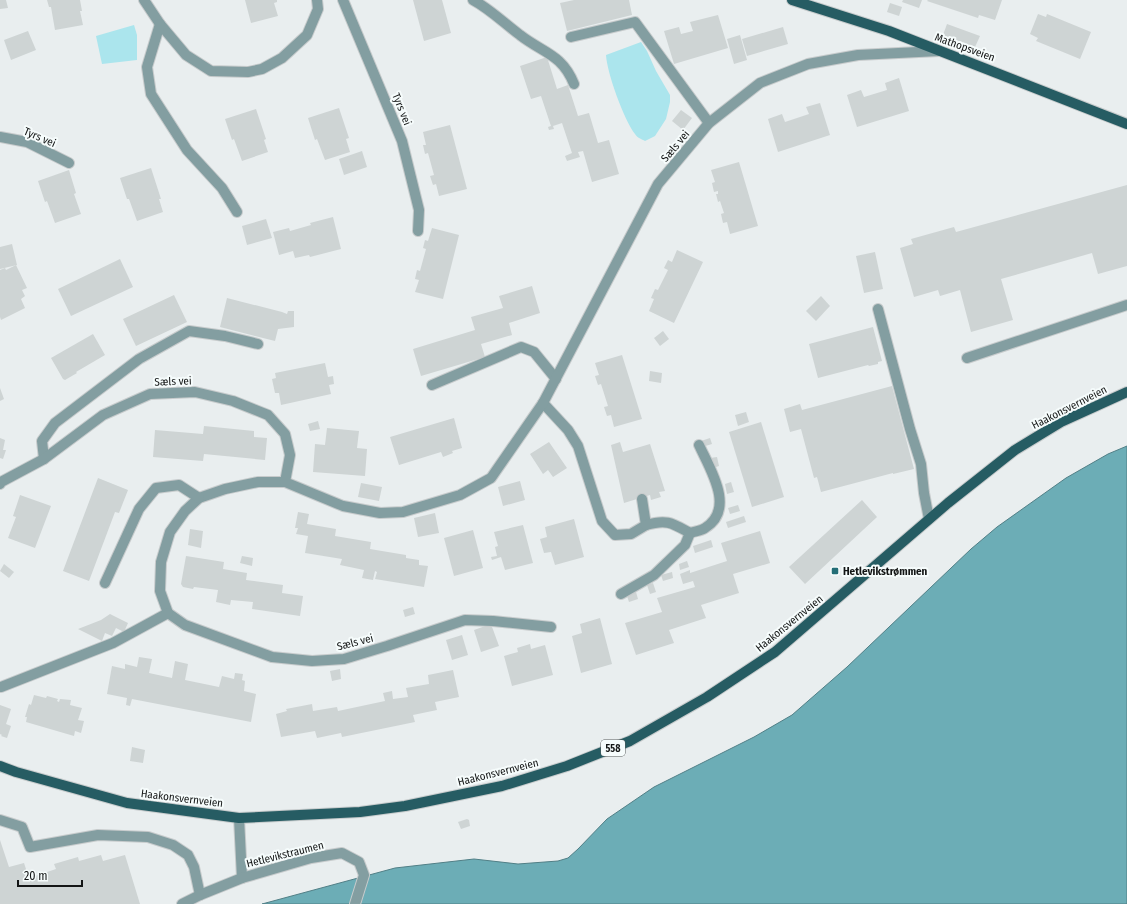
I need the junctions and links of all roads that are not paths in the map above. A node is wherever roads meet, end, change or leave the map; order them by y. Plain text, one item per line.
1 (144, 0) edge
2 (317, 0) edge
3 (343, 0) edge
4 (474, 0) edge
5 (792, 0) edge
6 (160, 24) junction
7 (571, 38) dead end
8 (939, 51) junction
9 (574, 84) dead end
10 (710, 123) junction
11 (1127, 124) edge
12 (0, 137) edge
13 (69, 163) dead end
14 (237, 212) dead end
15 (418, 231) dead end
16 (1127, 305) edge
17 (878, 309) dead end
18 (258, 344) dead end
19 (967, 358) dead end
20 (556, 379) junction
21 (432, 385) dead end
22 (1127, 392) edge
23 (544, 403) junction
24 (700, 445) dead end
25 (44, 460) junction
26 (0, 482) edge
27 (285, 482) junction
28 (199, 498) junction
29 (642, 499) dead end
30 (929, 519) junction
31 (646, 525) junction
32 (690, 533) junction
33 (105, 583) dead end
34 (621, 594) dead end
35 (168, 613) junction
36 (551, 627) dead end
37 (1, 687) edge
38 (0, 766) edge
39 (239, 818) junction
40 (0, 820) edge
41 (242, 878) junction
42 (200, 895) junction
43 (182, 904) edge
44 (355, 904) edge

1 - 6 street
2 - 6 street
3 - 15 street, Tyrs vei
4 - 9 street
5 - 8 main road, Mathopsveien
6 - 14 street
7 - 10 street
8 - 10 street, Sæls vei
8 - 11 main road, Mathopsveien
10 - 20 street, Sæls vei
12 - 13 street, Tyrs vei
16 - 19 street
17 - 30 street
18 - 25 street
20 - 21 street
20 - 23 street, Sæls vei
22 - 30 main road, Haakonsvernveien / 558
23 - 27 street, Sæls vei
23 - 31 street
24 - 32 street
25 - 26 street, Sæls vei
25 - 27 street, Sæls vei
27 - 28 street, Sæls vei
28 - 33 street
28 - 35 street, Sæls vei
29 - 31 street
30 - 39 main road, Haakonsvernveien / 558
31 - 32 street
32 - 34 street
35 - 36 street, Sæls vei
35 - 37 street
38 - 39 main road, Haakonsvernveien / 558
39 - 41 street, Hetlevikstraumen
40 - 42 street
41 - 42 street, Hetlevikstraumen
41 - 44 street, Hetlevikstraumen
42 - 43 street, Hetlevikstraumen

